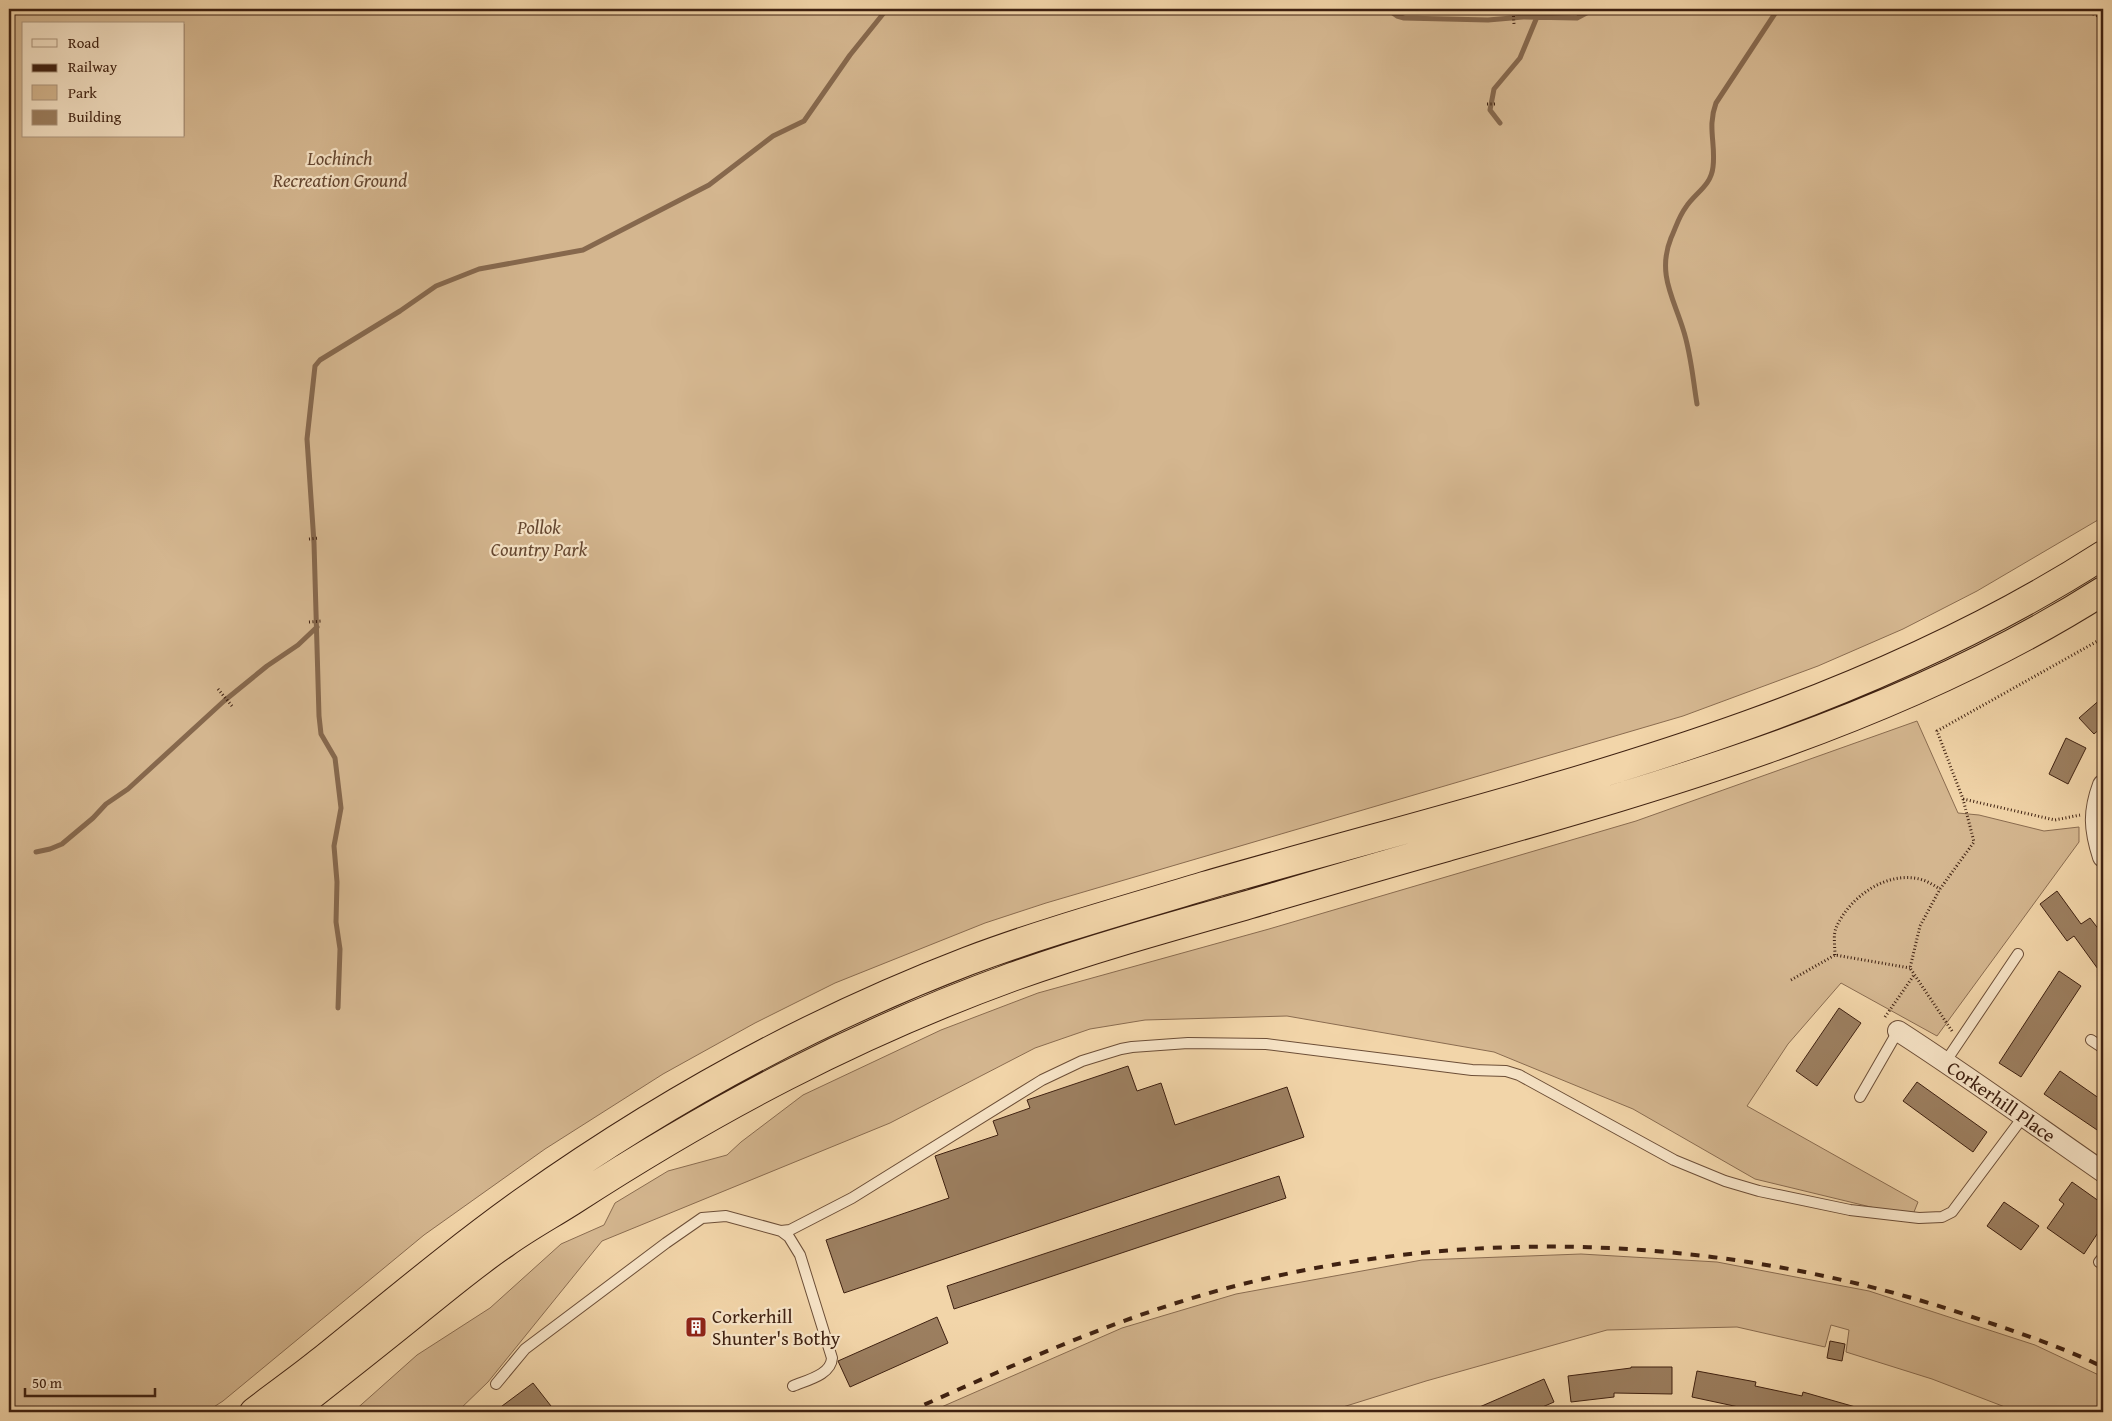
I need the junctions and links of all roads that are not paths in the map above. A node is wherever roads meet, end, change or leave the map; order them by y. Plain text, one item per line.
1 (2103, 555) edge
2 (2103, 591) edge
3 (2103, 785) edge
4 (2103, 857) edge
5 (2018, 954) dead end
6 (1898, 1031) joint
7 (2091, 1040) dead end
8 (2103, 1048) edge
9 (1946, 1061) junction
10 (1860, 1097) dead end
11 (2023, 1117) junction
12 (2103, 1172) edge
13 (781, 1231) junction
14 (496, 1384) dead end
15 (793, 1386) dead end
16 (254, 1412) edge
17 (290, 1412) edge

1 - 16 highway
2 - 17 highway
3 - 4 street
5 - 9 lane
6 - 9 street, Corkerhill Place
6 - 10 lane
7 - 8 lane
9 - 11 street, Corkerhill Place
11 - 12 street, Corkerhill Place
11 - 13 lane
13 - 14 lane
13 - 15 lane

